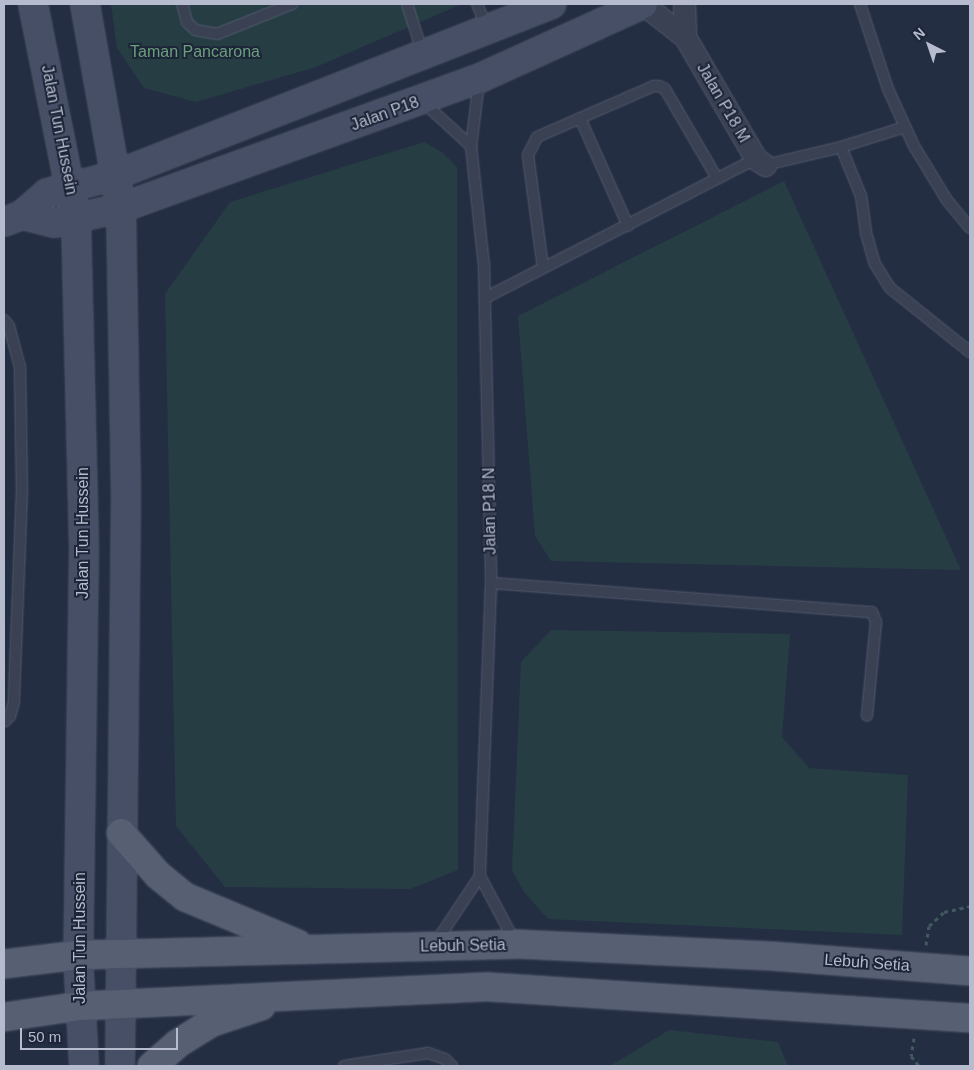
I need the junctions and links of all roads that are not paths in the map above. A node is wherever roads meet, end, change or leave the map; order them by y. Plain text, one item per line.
1 (33, 4) edge
2 (85, 4) edge
3 (182, 4) edge
4 (292, 4) edge
5 (407, 4) edge
6 (477, 4) edge
7 (552, 4) edge
8 (643, 4) edge
9 (684, 4) edge
10 (860, 4) edge
11 (488, 31) junction
12 (685, 37) junction
13 (424, 55) junction
14 (480, 78) junction
15 (422, 100) junction
16 (580, 118) junction
17 (905, 127) junction
18 (471, 146) junction
19 (841, 148) junction
20 (761, 162) junction
21 (114, 176) junction
22 (717, 178) junction
23 (71, 187) junction
24 (121, 208) junction
25 (13, 219) edge
26 (76, 219) junction
27 (628, 226) junction
28 (970, 228) edge
29 (543, 268) junction
30 (485, 298) junction
31 (4, 320) edge
32 (970, 352) edge
33 (491, 583) junction
34 (867, 716) dead end
35 (4, 722) edge
36 (121, 833) junction
37 (480, 876) junction
38 (516, 944) junction
39 (434, 946) junction
40 (309, 949) junction
41 (121, 953) junction
42 (78, 954) junction
43 (4, 964) edge
44 (970, 971) edge
45 (295, 995) junction
46 (120, 1005) junction
47 (80, 1006) junction
48 (4, 1017) edge
49 (970, 1018) edge
50 (84, 1066) edge
51 (120, 1066) edge
52 (152, 1066) edge
53 (344, 1066) edge
54 (452, 1066) edge

1 - 23 main road, Jalan Tun Hussein
2 - 21 main road
3 - 4 lane
5 - 13 lane
6 - 11 lane
7 - 11 main road
8 - 12 street, Jalan P18 M
8 - 14 main road, Jalan P18
9 - 12 street, Jalan P18 M
10 - 17 lane
11 - 13 main road
12 - 20 street, Jalan P18 M
13 - 21 main road
14 - 15 main road, Jalan P18
14 - 18 lane, Jalan P18 N
15 - 18 lane
15 - 24 main road, Jalan P18
16 - 22 lane
16 - 27 lane
16 - 29 lane
17 - 19 lane
17 - 28 lane
18 - 30 lane, Jalan P18 N
19 - 20 lane
19 - 32 lane
20 - 22 lane
21 - 23 main road
21 - 24 main road
22 - 27 lane
23 - 25 main road
23 - 26 main road, Jalan Tun Hussein
24 - 26 main road, Jalan P18
24 - 36 main road
25 - 26 main road, Jalan P18
26 - 42 main road, Jalan Tun Hussein
27 - 29 lane
29 - 30 lane
30 - 33 lane, Jalan P18 N
31 - 35 lane
33 - 34 lane
33 - 37 lane, Jalan P18 N
36 - 40 main road
36 - 41 main road
37 - 38 lane
37 - 39 lane
38 - 39 main road, Lebuh Setia
38 - 44 main road, Lebuh Setia
39 - 40 main road, Lebuh Setia
40 - 41 main road, Lebuh Setia
41 - 42 main road, Lebuh Setia
41 - 46 main road
42 - 43 main road, Lebuh Setia
42 - 47 main road, Jalan Tun Hussein
45 - 46 main road
45 - 49 main road
45 - 52 main road
46 - 47 main road
46 - 51 main road
47 - 48 main road
47 - 50 main road, Jalan Tun Hussein
53 - 54 lane

